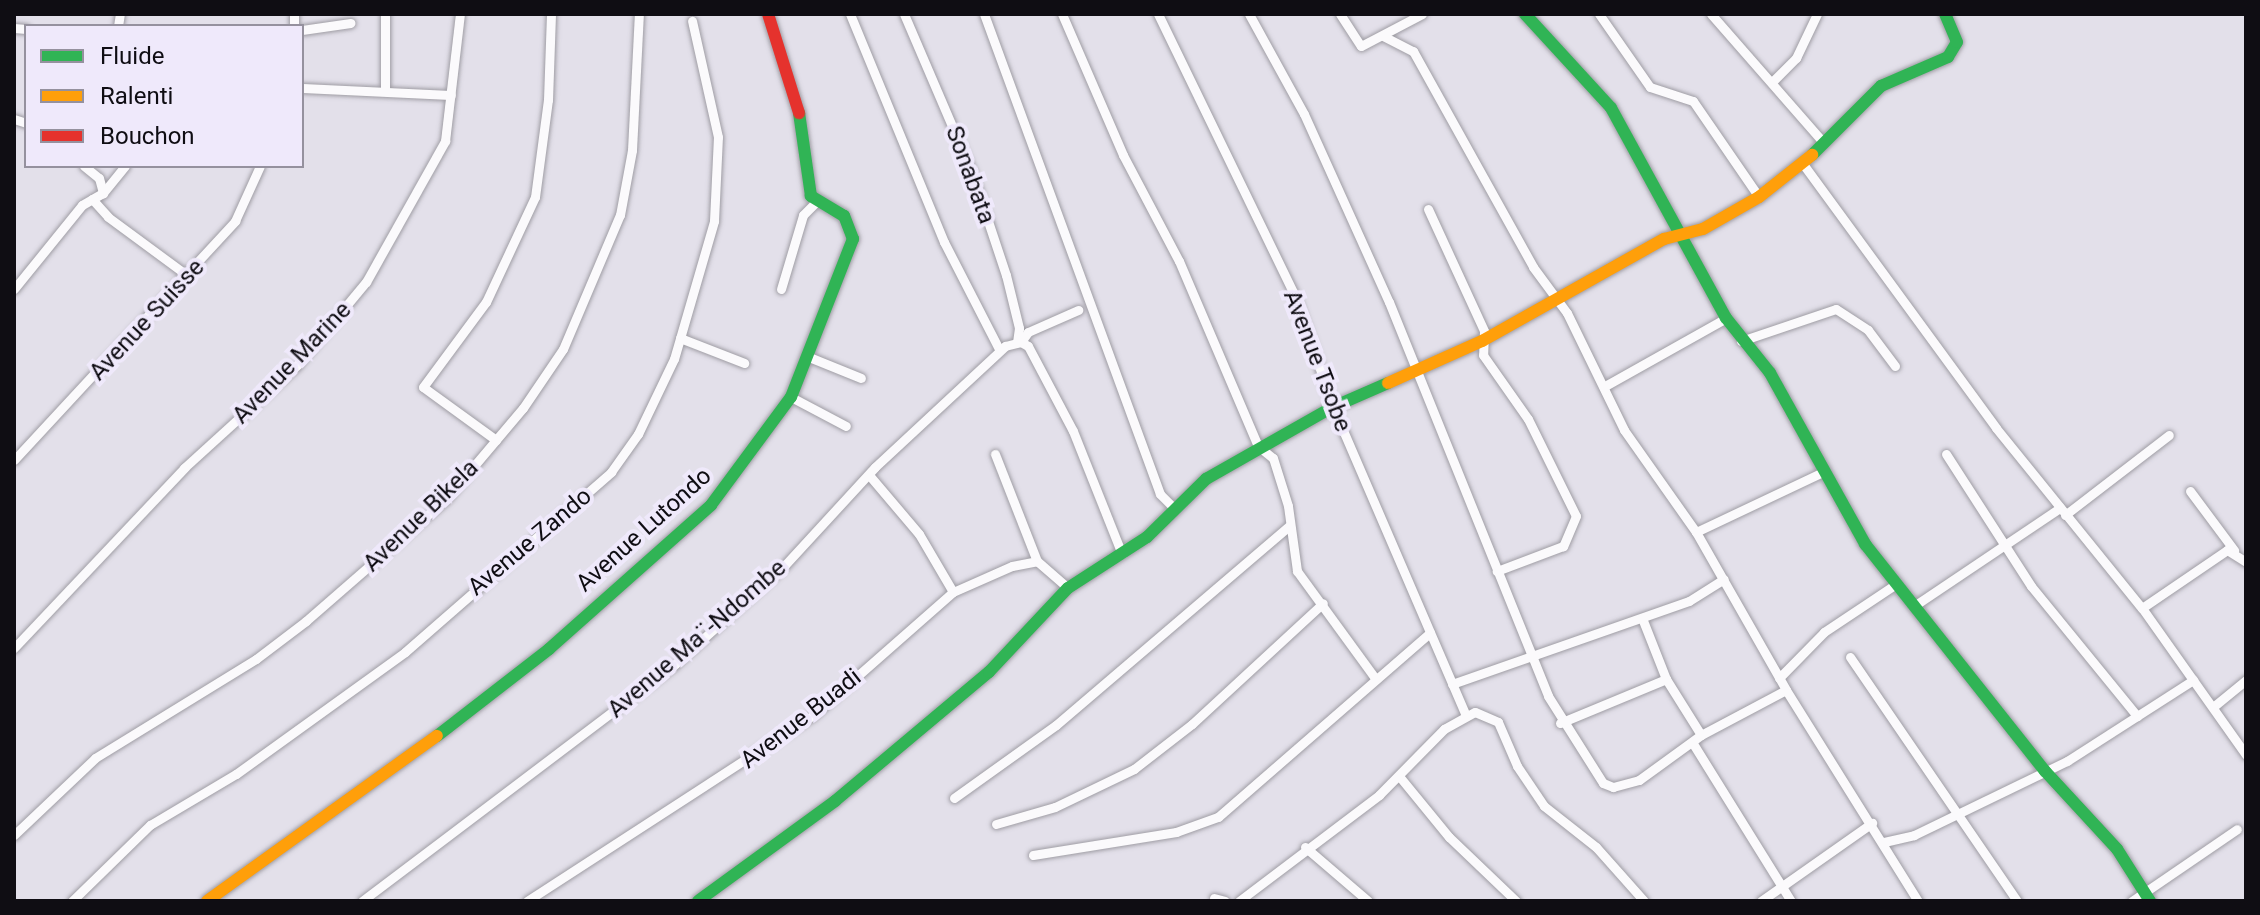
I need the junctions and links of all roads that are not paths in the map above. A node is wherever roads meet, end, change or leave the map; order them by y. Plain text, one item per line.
1 (385, 14) edge
2 (460, 14) edge
3 (551, 14) edge
4 (639, 14) edge
5 (768, 14) edge
6 (850, 14) edge
7 (904, 14) edge
8 (984, 14) edge
9 (1062, 14) edge
10 (1158, 14) edge
11 (1249, 14) edge
12 (1340, 14) edge
13 (1422, 14) edge
14 (1525, 14) edge
15 (1599, 14) edge
16 (1711, 14) edge
17 (1817, 14) edge
18 (1945, 14) edge
19 (692, 21) dead end
20 (350, 23) dead end
21 (1406, 25) junction
22 (304, 30) edge
23 (1383, 36) junction
24 (1409, 46) junction
25 (1773, 81) junction
26 (304, 88) edge
27 (385, 90) junction
28 (451, 95) junction
29 (1824, 143) junction
30 (1803, 164) junction
31 (86, 168) edge
32 (123, 168) edge
33 (259, 168) edge
34 (103, 193) junction
35 (1759, 197) junction
36 (92, 199) junction
37 (816, 202) junction
38 (1428, 209) dead end
39 (1679, 235) junction
40 (188, 276) junction
41 (14, 289) edge
42 (781, 289) dead end
43 (1554, 298) junction
44 (1078, 310) dead end
45 (1726, 318) junction
46 (680, 338) junction
47 (1482, 341) junction
48 (1741, 341) junction
49 (1019, 342) junction
50 (1002, 348) junction
51 (809, 357) junction
52 (744, 363) dead end
53 (1895, 366) dead end
54 (1417, 368) junction
55 (861, 378) dead end
56 (1605, 386) junction
57 (791, 397) junction
58 (1333, 407) junction
59 (846, 426) dead end
60 (2169, 435) dead end
61 (496, 440) junction
62 (1258, 446) junction
63 (995, 454) dead end
64 (1946, 454) dead end
65 (14, 460) edge
66 (1821, 473) junction
67 (869, 475) junction
68 (2190, 491) dead end
69 (1174, 508) junction
70 (2063, 511) junction
71 (1289, 526) junction
72 (1696, 532) junction
73 (2006, 547) junction
74 (2234, 550) junction
75 (1122, 554) junction
76 (1037, 561) junction
77 (2246, 562) edge
78 (1497, 571) junction
79 (1724, 579) junction
80 (1896, 584) junction
81 (1068, 588) junction
82 (953, 592) junction
83 (1323, 603) junction
84 (1914, 606) junction
85 (2142, 608) junction
86 (1642, 618) junction
87 (1430, 633) junction
88 (14, 648) edge
89 (1535, 655) junction
90 (1850, 657) dead end
91 (1375, 678) junction
92 (1779, 678) junction
93 (1666, 679) junction
94 (2193, 680) junction
95 (2246, 680) edge
96 (1452, 684) junction
97 (1786, 690) junction
98 (2213, 707) junction
99 (1465, 713) junction
100 (2137, 716) junction
101 (1560, 723) junction
102 (1696, 738) junction
103 (2246, 755) edge
104 (2045, 771) junction
105 (1399, 776) junction
106 (954, 798) dead end
107 (1957, 812) junction
108 (1872, 823) junction
109 (996, 824) dead end
110 (2237, 829) dead end
111 (14, 835) edge
112 (1884, 842) junction
113 (1305, 847) junction
114 (1033, 855) dead end
115 (1780, 887) junction
116 (2146, 897) edge
117 (1214, 898) dead end
118 (72, 901) edge
119 (207, 901) edge
120 (362, 901) edge
121 (527, 901) edge
122 (698, 901) edge
123 (1225, 901) edge
124 (1239, 901) edge
125 (1368, 901) edge
126 (1516, 901) edge
127 (1644, 901) edge
128 (1761, 901) edge
129 (1791, 901) edge
130 (1918, 901) edge
131 (2017, 901) edge
132 (2132, 901) edge

1 - 27 street
2 - 28 street, Avenue Marine
3 - 61 street
4 - 61 street, Avenue Bikela
5 - 37 street
6 - 50 street
7 - 49 street, Sonabata
8 - 69 street
9 - 62 street
10 - 58 street, Avenue Tsobe
11 - 54 street
12 - 23 street
13 - 21 street
14 - 39 street
15 - 35 street
16 - 25 street
17 - 25 street
18 - 29 street
19 - 46 street, Avenue Zando
20 - 22 street
21 - 23 street
21 - 24 street
23 - 24 street
24 - 43 street
25 - 29 street
26 - 27 street
27 - 28 street
28 - 88 street, Avenue Marine
29 - 30 street
30 - 35 street
30 - 70 street
31 - 34 street
32 - 34 street
33 - 40 street, Avenue Suisse
34 - 36 street
35 - 39 street
36 - 40 street
36 - 41 street
37 - 42 street
37 - 51 street, Avenue Lutondo
38 - 47 street
39 - 43 street
39 - 45 street
40 - 65 street, Avenue Suisse
43 - 47 street
43 - 56 street
44 - 49 street
45 - 48 street
45 - 56 street
46 - 52 street
46 - 118 street, Avenue Zando
47 - 54 street
47 - 78 street
48 - 53 street
48 - 66 street
49 - 50 street
49 - 75 street
50 - 67 street, Avenue Ma¨-Ndombe
51 - 55 street
51 - 57 street, Avenue Lutondo
54 - 58 street
54 - 78 street
56 - 72 street
57 - 59 street
57 - 119 street, Avenue Lutondo
58 - 62 street
58 - 87 street, Avenue Tsobe
60 - 70 street
61 - 111 street, Avenue Bikela
62 - 69 street
62 - 71 street
63 - 76 street
64 - 73 street
66 - 72 street
66 - 80 street
67 - 82 street
67 - 120 street, Avenue Ma¨-Ndombe
68 - 74 street
69 - 75 street
70 - 73 street
70 - 85 street
71 - 83 street
71 - 106 street
72 - 79 street
73 - 84 street
73 - 100 street
74 - 77 street
74 - 85 street
75 - 81 street
76 - 81 street
76 - 82 street, Avenue Buadi
78 - 89 street
79 - 86 street
79 - 92 street
80 - 84 street
80 - 92 street
81 - 122 street
82 - 121 street, Avenue Buadi
83 - 91 street
83 - 109 street
84 - 104 street
85 - 94 street
86 - 89 street
86 - 93 street
87 - 91 street
87 - 96 street, Avenue Tsobe
89 - 96 street
89 - 101 street
90 - 107 street
91 - 114 street
92 - 97 street
93 - 101 street
93 - 102 street
94 - 98 street
94 - 100 street
95 - 98 street
96 - 99 street, Avenue Tsobe
97 - 102 street
97 - 108 street
98 - 103 street
99 - 105 street
99 - 127 street
100 - 104 street
101 - 102 street
102 - 115 street
104 - 107 street
104 - 116 street
105 - 113 street
105 - 126 street
107 - 112 street
107 - 131 street
108 - 112 street
108 - 115 street
110 - 116 street
112 - 130 street
113 - 124 street
113 - 125 street
115 - 128 street
115 - 129 street
116 - 132 street
117 - 123 street

